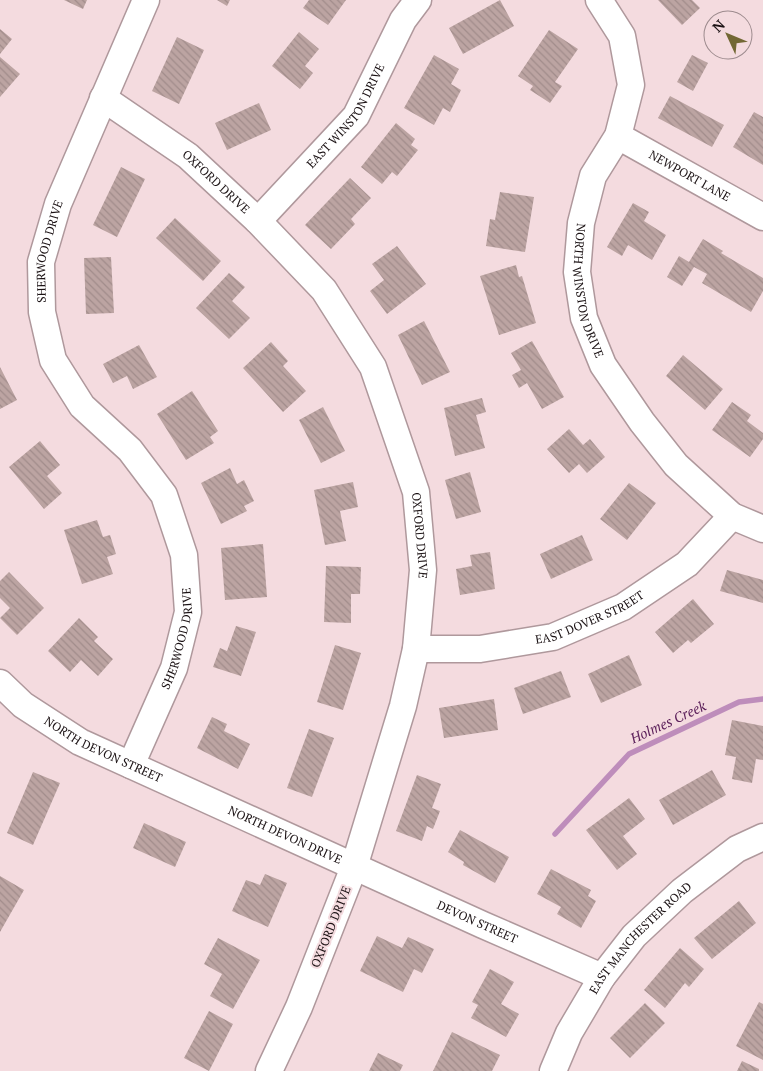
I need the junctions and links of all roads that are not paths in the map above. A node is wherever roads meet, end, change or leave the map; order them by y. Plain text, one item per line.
1 (146, 0) edge
2 (418, 0) edge
3 (599, 0) edge
4 (103, 98) junction
5 (618, 136) junction
6 (763, 217) edge
7 (258, 221) junction
8 (732, 516) junction
9 (763, 529) edge
10 (416, 649) junction
11 (0, 684) edge
12 (130, 765) junction
13 (214, 804) joint
14 (763, 836) edge
15 (354, 867) junction
16 (602, 977) junction
17 (268, 1071) edge
18 (553, 1071) edge

1 - 4 street, SHERWOOD DRIVE
2 - 7 street, EAST WINSTON DRIVE
3 - 5 street, NORTH WINSTON DRIVE
4 - 7 street, OXFORD DRIVE
4 - 12 street, SHERWOOD DRIVE
5 - 6 street, NEWPORT LANE
5 - 8 street, NORTH WINSTON DRIVE
7 - 10 street, OXFORD DRIVE
8 - 9 street, NORTH WINSTON DRIVE
8 - 10 street, EAST DOVER STREET
10 - 15 street, OXFORD DRIVE
11 - 12 street, NORTH DEVON STREET
12 - 13 street, NORTH DEVON STREET
13 - 15 street, NORTH DEVON DRIVE
14 - 16 street, EAST MANCHESTER ROAD
15 - 16 street, DEVON STREET
15 - 17 street, OXFORD DRIVE
16 - 18 street, EAST MANCHESTER ROAD

